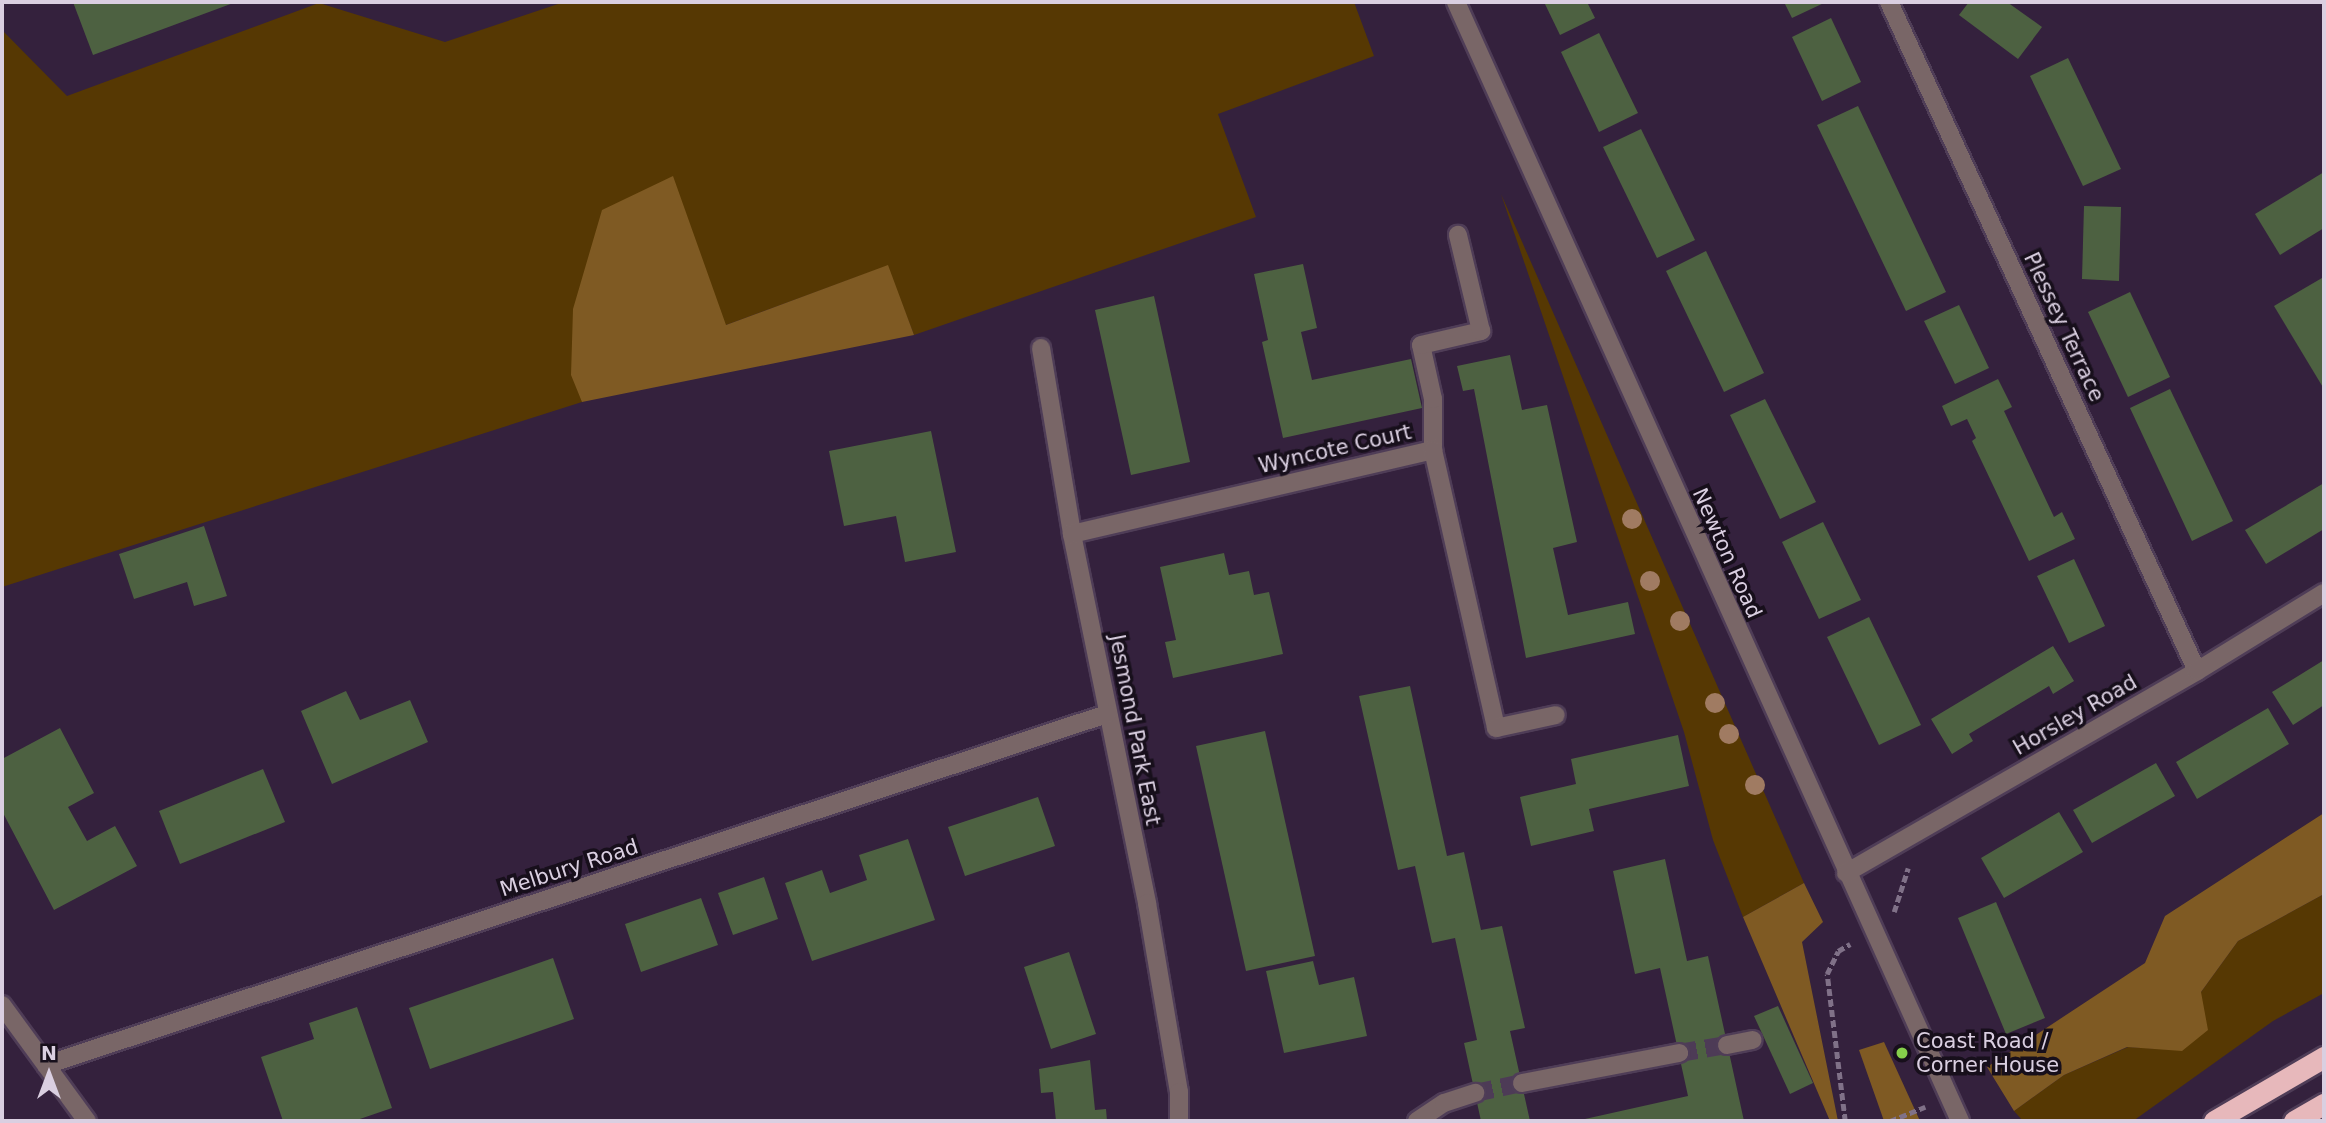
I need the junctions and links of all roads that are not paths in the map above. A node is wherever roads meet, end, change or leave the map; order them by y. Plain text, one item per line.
1 (1456, 2) edge
2 (1888, 2) edge
3 (1458, 235) dead end
4 (1041, 348) dead end
5 (1433, 450) junction
6 (1072, 534) junction
7 (2324, 593) edge
8 (2197, 671) junction
9 (1107, 714) junction
10 (1556, 715) dead end
11 (1846, 873) junction
12 (2, 1004) edge
13 (1754, 1040) dead end
14 (1727, 1045) tunnel mouth
15 (1679, 1054) tunnel mouth
16 (2324, 1057) edge
17 (46, 1065) junction
18 (1522, 1083) tunnel mouth
19 (1475, 1093) tunnel mouth
20 (2324, 1104) edge
21 (1961, 1120) edge
22 (87, 1121) edge
23 (1179, 1121) edge
24 (1417, 1121) edge
25 (2214, 1121) edge
26 (2294, 1121) edge

1 - 11 street, Newton Road
2 - 8 street, Plessey Terrace
3 - 5 street
4 - 6 street, Jesmond Park East
5 - 6 street, Wyncote Court
5 - 10 street, Wyncote Court
6 - 9 street, Jesmond Park East
7 - 8 street, Horsley Road
8 - 11 street, Horsley Road
9 - 17 street, Melbury Road
9 - 23 street, Jesmond Park East
11 - 21 street, Newton Road
12 - 17 street
13 - 14 street
15 - 18 street
16 - 25 highway
17 - 22 street
19 - 24 street
20 - 26 highway

